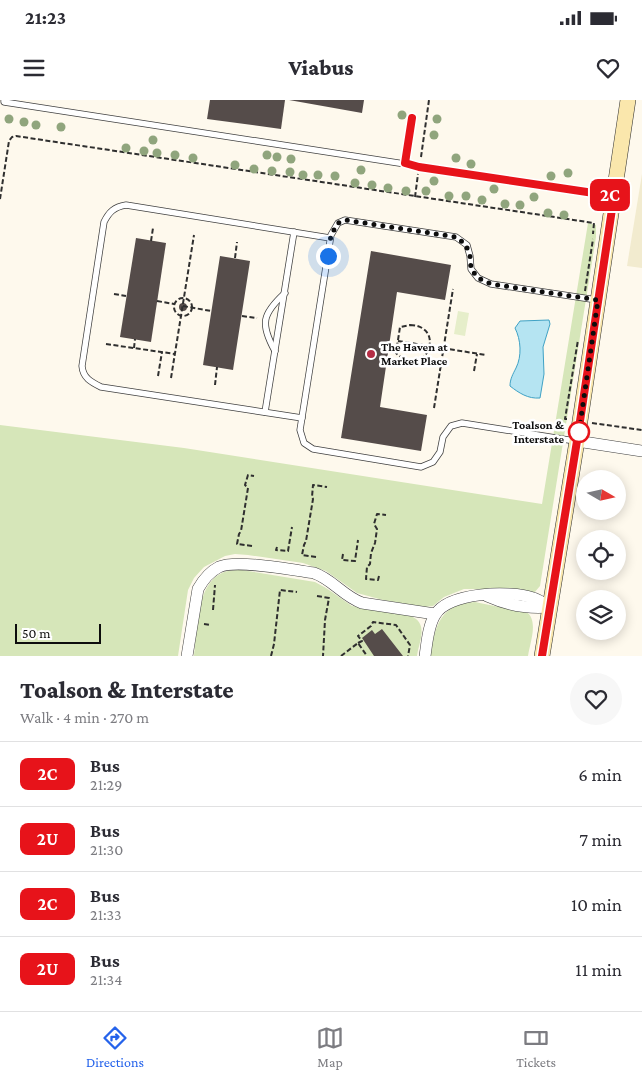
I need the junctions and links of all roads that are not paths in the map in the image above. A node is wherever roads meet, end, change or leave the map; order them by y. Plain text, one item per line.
1 (4, 100) edge
2 (628, 100) edge
3 (412, 118) dead end
4 (405, 163) junction
5 (614, 196) junction
6 (294, 232) junction
7 (330, 238) junction
8 (284, 293) junction
9 (598, 300) junction
10 (275, 351) junction
11 (265, 412) junction
12 (302, 418) junction
13 (577, 441) junction
14 (642, 451) edge
15 (550, 607) junction
16 (435, 614) junction
17 (187, 656) edge
18 (426, 656) edge
19 (542, 656) edge

1 - 4 lane
2 - 5 main road
3 - 4 lane
4 - 5 lane
5 - 9 main road
6 - 7 lane
6 - 8 lane
6 - 11 lane
7 - 9 lane
7 - 12 lane
8 - 10 lane
8 - 10 lane
9 - 13 main road
10 - 11 lane
11 - 12 lane
12 - 13 lane
13 - 14 street
13 - 15 main road
15 - 16 street
15 - 19 main road
16 - 17 street
16 - 18 street

